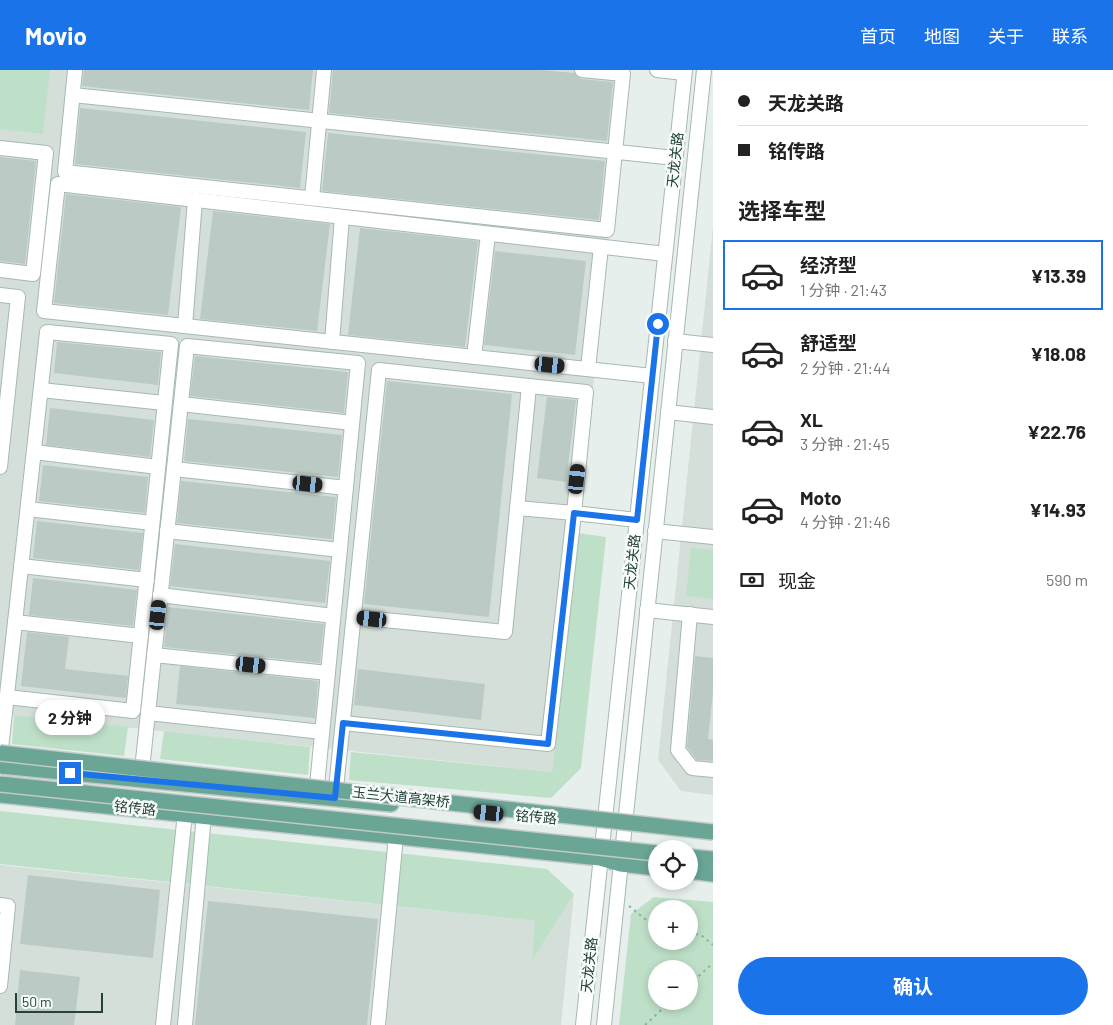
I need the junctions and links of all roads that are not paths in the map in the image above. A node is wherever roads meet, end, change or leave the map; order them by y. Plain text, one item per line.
1 (75, 70) edge
2 (324, 70) edge
3 (582, 70) edge
4 (657, 70) edge
5 (704, 70) edge
6 (684, 72) edge
7 (73, 96) junction
8 (320, 121) junction
9 (0, 148) edge
10 (615, 151) junction
11 (675, 158) junction
12 (312, 198) junction
13 (195, 200) junction
14 (342, 217) junction
15 (488, 234) junction
16 (601, 247) junction
17 (665, 254) junction
18 (0, 270) edge
19 (0, 295) edge
20 (185, 326) junction
21 (675, 341) junction
22 (332, 342) junction
23 (713, 345) edge
24 (474, 357) junction
25 (588, 369) junction
26 (652, 376) junction
27 (529, 386) junction
28 (41, 390) junction
29 (164, 404) junction
30 (181, 404) junction
31 (668, 412) junction
32 (713, 417) edge
33 (352, 423) junction
34 (34, 452) junction
35 (0, 467) edge
36 (158, 467) junction
37 (174, 469) junction
38 (346, 488) junction
39 (517, 508) junction
40 (28, 509) junction
41 (574, 513) junction
42 (637, 520) junction
43 (152, 523) junction
44 (655, 530) junction
45 (713, 530) edge
46 (167, 531) junction
47 (713, 537) edge
48 (340, 550) junction
49 (21, 566) junction
50 (147, 580) junction
51 (160, 596) junction
52 (647, 610) junction
53 (690, 614) junction
54 (334, 616) junction
55 (354, 617) junction
56 (713, 617) edge
57 (15, 622) junction
58 (141, 636) junction
59 (154, 655) junction
60 (328, 673) junction
61 (7, 697) junction
62 (148, 713) junction
63 (343, 723) junction
64 (322, 732) junction
65 (0, 753) edge
66 (0, 758) edge
67 (0, 766) edge
68 (713, 770) edge
69 (141, 779) junction
70 (0, 784) edge
71 (0, 795) edge
72 (316, 796) junction
73 (335, 798) junction
74 (185, 813) junction
75 (204, 815) junction
76 (605, 824) junction
77 (624, 824) junction
78 (713, 833) edge
79 (396, 836) junction
80 (648, 852) edge
81 (600, 858) junction
82 (698, 858) edge
83 (713, 859) edge
84 (621, 864) junction
85 (648, 867) edge
86 (698, 872) edge
87 (713, 874) edge
88 (0, 905) edge
89 (0, 986) edge
90 (163, 1025) edge
91 (185, 1025) edge
92 (378, 1025) edge
93 (583, 1025) edge
94 (604, 1025) edge

1 - 7 street
2 - 8 street
3 - 10 street
4 - 6 street
5 - 21 street, 天龙关路
6 - 11 street, 天龙关路
7 - 8 street
7 - 12 street
8 - 10 street
8 - 12 street
9 - 18 street
10 - 11 street
10 - 12 street
11 - 17 street, 天龙关路
13 - 14 street
13 - 20 street
13 - 20 street
14 - 15 street
14 - 22 street
15 - 16 street
15 - 24 street
16 - 17 street
16 - 25 street
17 - 26 street, 天龙关路
19 - 35 street
20 - 22 street
21 - 23 street
21 - 31 street, 天龙关路
22 - 24 street
24 - 25 street
25 - 26 street
26 - 42 street, 天龙关路
27 - 39 street
27 - 41 street
27 - 55 street
28 - 29 street
28 - 29 street
28 - 34 street
29 - 36 street
30 - 33 street
30 - 33 street
30 - 37 street
31 - 32 street
31 - 44 street, 天龙关路
33 - 38 street
34 - 36 street
34 - 40 street
36 - 43 street
37 - 38 street
37 - 46 street
38 - 48 street
39 - 41 street
39 - 55 street
40 - 43 street
40 - 49 street
41 - 42 street
41 - 63 street
42 - 76 street, 天龙关路
43 - 50 street
44 - 47 street
44 - 52 street, 天龙关路
45 - 47 street
46 - 48 street
46 - 51 street
48 - 54 street
49 - 50 street
49 - 57 street
50 - 58 street
51 - 54 street
51 - 59 street
52 - 53 street
52 - 77 street, 天龙关路
53 - 56 street
53 - 68 street
54 - 60 street
55 - 63 street
57 - 58 street
57 - 61 street
58 - 61 street
59 - 60 street
59 - 62 street
60 - 64 street
61 - 66 street
62 - 64 street
62 - 69 street
63 - 73 street
64 - 72 street
65 - 78 main road, 玉兰大道高架桥, bridge
67 - 69 main road, 铭传路
69 - 72 main road, 铭传路
70 - 80 main road, bridge
71 - 74 main road, 铭传路
72 - 73 main road, 铭传路
73 - 76 main road, 铭传路
74 - 75 main road, 铭传路
74 - 90 street
75 - 79 main road, 铭传路
75 - 91 street
76 - 77 main road, 铭传路
76 - 81 street, 天龙关路
77 - 78 main road, 铭传路
77 - 84 street, 天龙关路
79 - 81 main road, 铭传路
79 - 92 street
81 - 84 main road, 铭传路
81 - 93 street, 天龙关路
82 - 83 main road
84 - 85 main road, 铭传路
84 - 94 street, 天龙关路
86 - 87 main road
88 - 89 street

